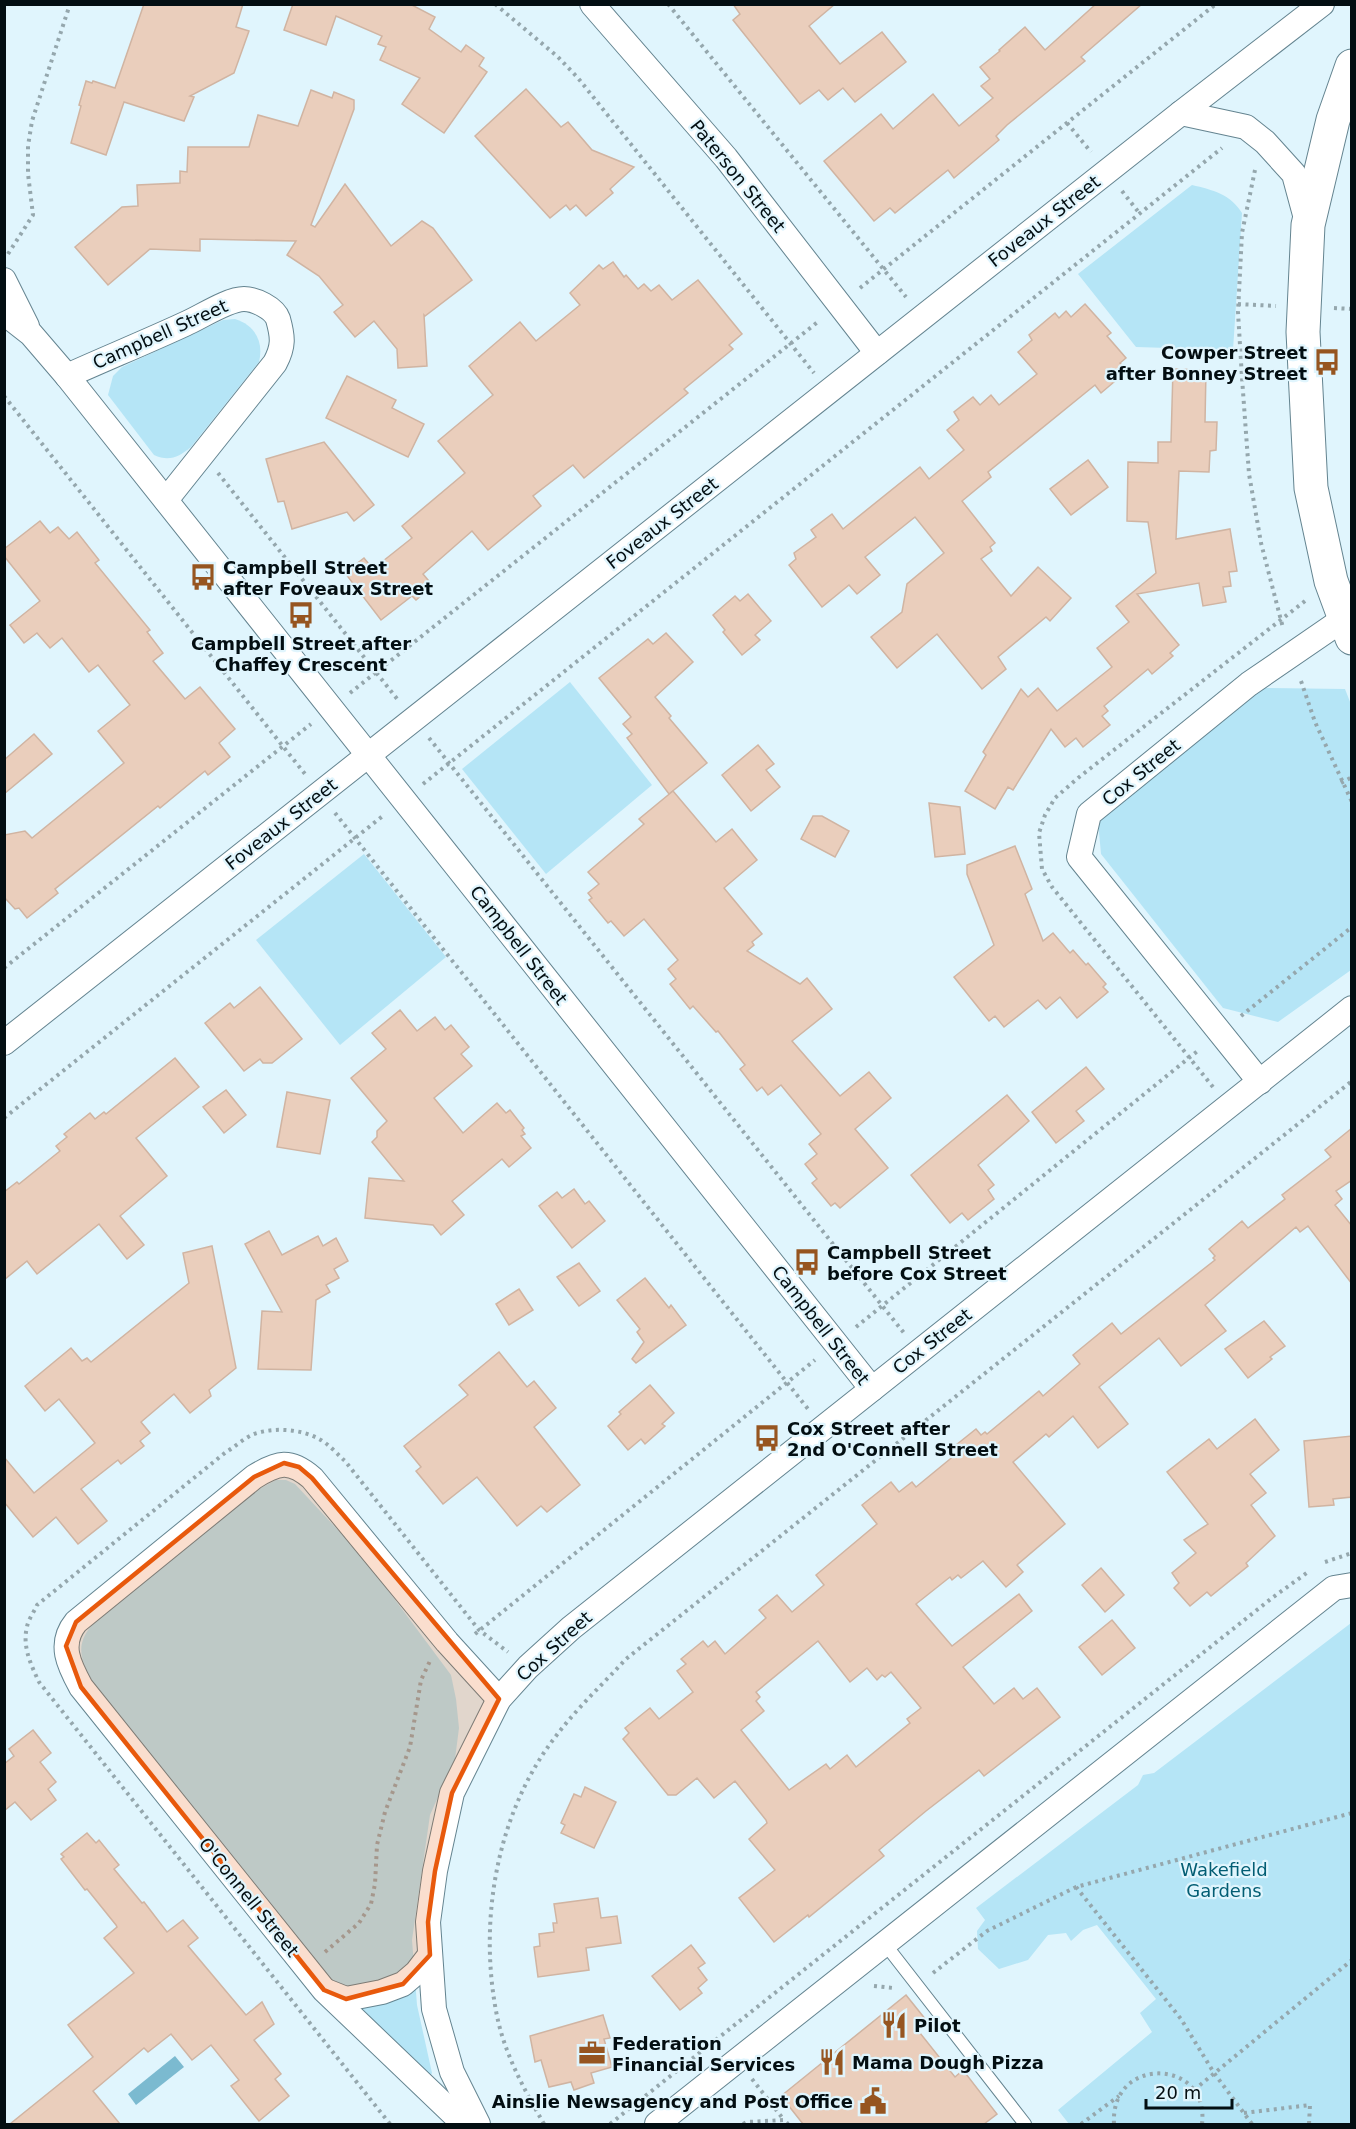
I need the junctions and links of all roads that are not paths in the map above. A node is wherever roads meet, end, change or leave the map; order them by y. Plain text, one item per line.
1 (592, 4) edge
2 (1322, 4) edge
3 (1352, 66) edge
4 (1342, 111) edge
5 (1181, 113) junction
6 (1308, 225) junction
7 (4, 280) edge
8 (4, 313) edge
9 (31, 334) junction
10 (877, 353) junction
11 (68, 376) junction
12 (166, 500) junction
13 (1348, 628) edge
14 (369, 755) junction
15 (1352, 1008) edge
16 (4, 1043) edge
17 (1260, 1082) junction
18 (872, 1389) junction
19 (1352, 1585) edge
20 (500, 1699) junction
21 (885, 1944) junction
22 (430, 1955) junction
23 (324, 1990) junction
24 (464, 2124) edge
25 (477, 2124) edge
26 (657, 2124) edge
27 (1025, 2124) edge

1 - 10 street, Paterson Street
2 - 5 street, Foveaux Street
3 - 4 street
4 - 6 street
5 - 6 street
5 - 10 street, Foveaux Street
6 - 13 street
7 - 9 street, Campbell Street
8 - 9 street, Campbell Street
9 - 11 street, Campbell Street
10 - 14 street, Foveaux Street
11 - 12 street, Campbell Street
11 - 12 street, Campbell Street
12 - 14 street, Campbell Street
13 - 17 street, Cox Street
14 - 16 street, Foveaux Street
14 - 18 street, Campbell Street
15 - 17 street, Cox Street
17 - 18 street, Cox Street
18 - 20 street, Cox Street
19 - 21 street
20 - 22 street, Cox Street
20 - 23 street, O'Connell Street
21 - 26 street
21 - 27 lane
22 - 23 street
22 - 25 street, Cox Street
23 - 24 street, O'Connell Street

